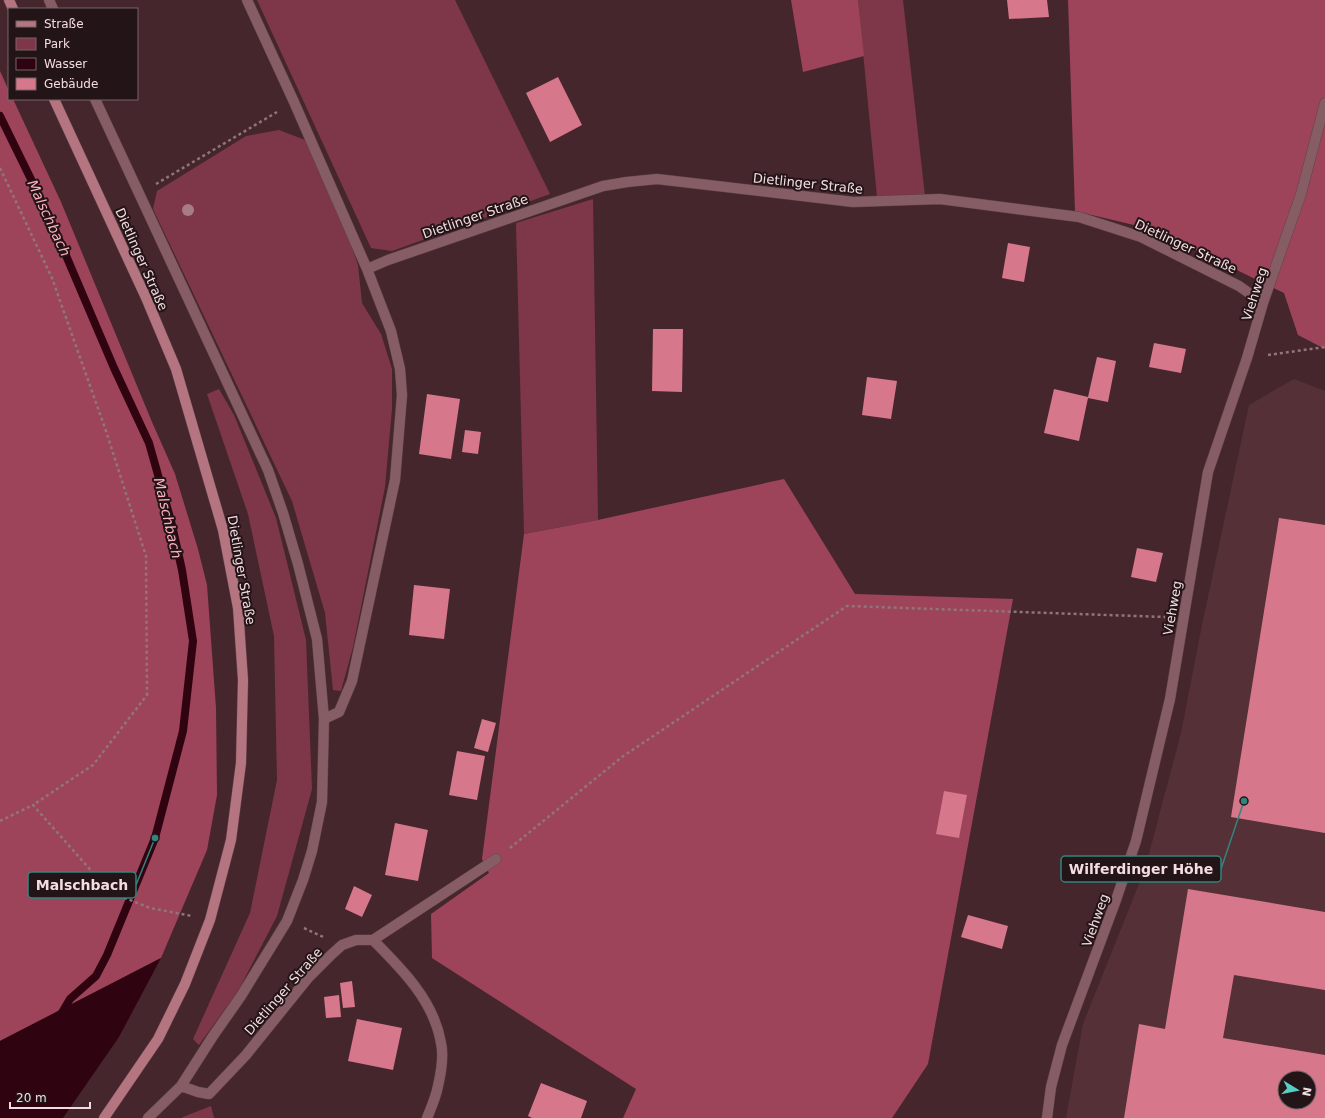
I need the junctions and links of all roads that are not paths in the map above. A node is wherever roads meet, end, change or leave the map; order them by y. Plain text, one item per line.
1 (247, 0) edge
2 (54, 100) edge
3 (94, 100) edge
4 (1325, 103) edge
5 (367, 269) junction
6 (1263, 303) junction
7 (324, 718) junction
8 (496, 859) road end
9 (373, 940) junction
10 (181, 1086) junction
11 (104, 1118) edge
12 (148, 1118) edge
13 (427, 1118) edge
14 (1047, 1118) edge

1 - 5 street
2 - 11 main road, Dietlinger Straße
3 - 7 street, Dietlinger Straße
4 - 6 street, Viehweg
5 - 6 street, Dietlinger Straße
5 - 7 street
6 - 14 street, Viehweg
7 - 10 street, Dietlinger Straße
8 - 9 street
9 - 10 street, Dietlinger Straße
9 - 13 street
10 - 12 street, Dietlinger Straße

